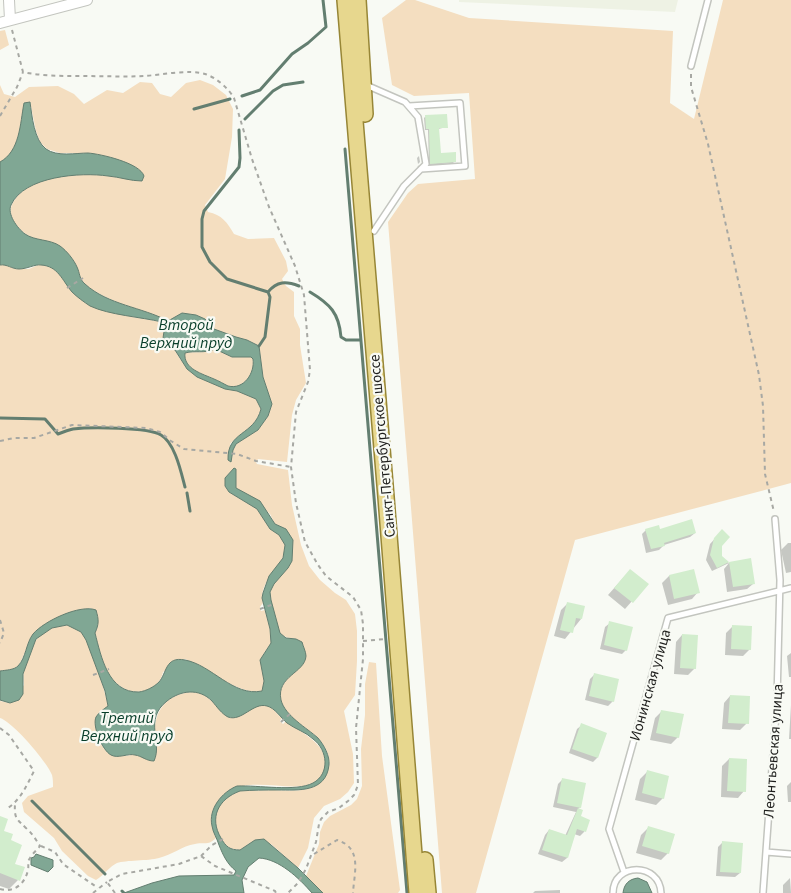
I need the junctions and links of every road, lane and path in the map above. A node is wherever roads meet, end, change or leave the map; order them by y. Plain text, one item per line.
1 (9, 0) edge
2 (88, 0) edge
3 (345, 0) edge
4 (358, 0) edge
5 (708, 0) edge
6 (5, 21) edge
7 (691, 66) joint
8 (23, 72) junction
9 (363, 84) junction
10 (409, 106) junction
11 (0, 116) edge
12 (420, 169) junction
13 (374, 231) junction
14 (83, 278) dead end
15 (68, 288) dead end
16 (0, 441) edge
17 (291, 467) junction
18 (775, 519) joint
19 (791, 588) edge
20 (780, 590) junction
21 (274, 604) dead end
22 (260, 608) dead end
23 (0, 620) edge
24 (398, 638) junction
25 (363, 641) junction
26 (0, 643) edge
27 (110, 669) dead end
28 (93, 675) dead end
29 (292, 712) dead end
30 (281, 722) dead end
31 (0, 728) edge
32 (15, 804) junction
33 (8, 808) dead end
34 (224, 838) dead end
35 (40, 846) junction
36 (766, 852) junction
37 (312, 854) junction
38 (791, 854) edge
39 (200, 856) junction
40 (624, 872) junction
41 (108, 882) junction
42 (98, 888) junction
43 (0, 889) edge
44 (15, 891) edge
45 (114, 892) edge
46 (93, 893) edge
47 (276, 893) edge
48 (288, 893) edge
49 (353, 893) edge
50 (417, 893) edge
51 (428, 893) edge
52 (613, 893) edge
53 (661, 893) edge
54 (763, 893) edge

1 - 6 street
2 - 6 street
3 - 24 main road, Санкт-Петербургское шоссе
4 - 9 main road, Санкт-Петербургское шоссе
5 - 7 lane
6 - 8 path
7 - 18 path
8 - 11 path
8 - 17 path
9 - 10 lane
9 - 13 main road, Санкт-Петербургское шоссе
10 - 12 lane
10 - 12 lane
12 - 13 lane
13 - 51 main road, Санкт-Петербургское шоссе
14 - 15 path
16 - 17 path
17 - 25 path
18 - 20 lane, Леонтьевская улица
19 - 20 lane, Ионинская улица
20 - 36 lane, Леонтьевская улица
20 - 40 lane, Ионинская улица
21 - 22 path
23 - 26 path
24 - 25 path
24 - 50 main road, Санкт-Петербургское шоссе
25 - 37 path
27 - 28 path
29 - 30 path
31 - 32 path
32 - 33 path
32 - 35 path
34 - 39 path
35 - 42 path
35 - 44 path
36 - 38 lane
36 - 54 lane, Леонтьевская улица
37 - 48 path
37 - 49 path
39 - 41 path
39 - 47 path
40 - 52 lane
40 - 53 lane
41 - 42 path
41 - 45 path
42 - 46 path
43 - 44 path

